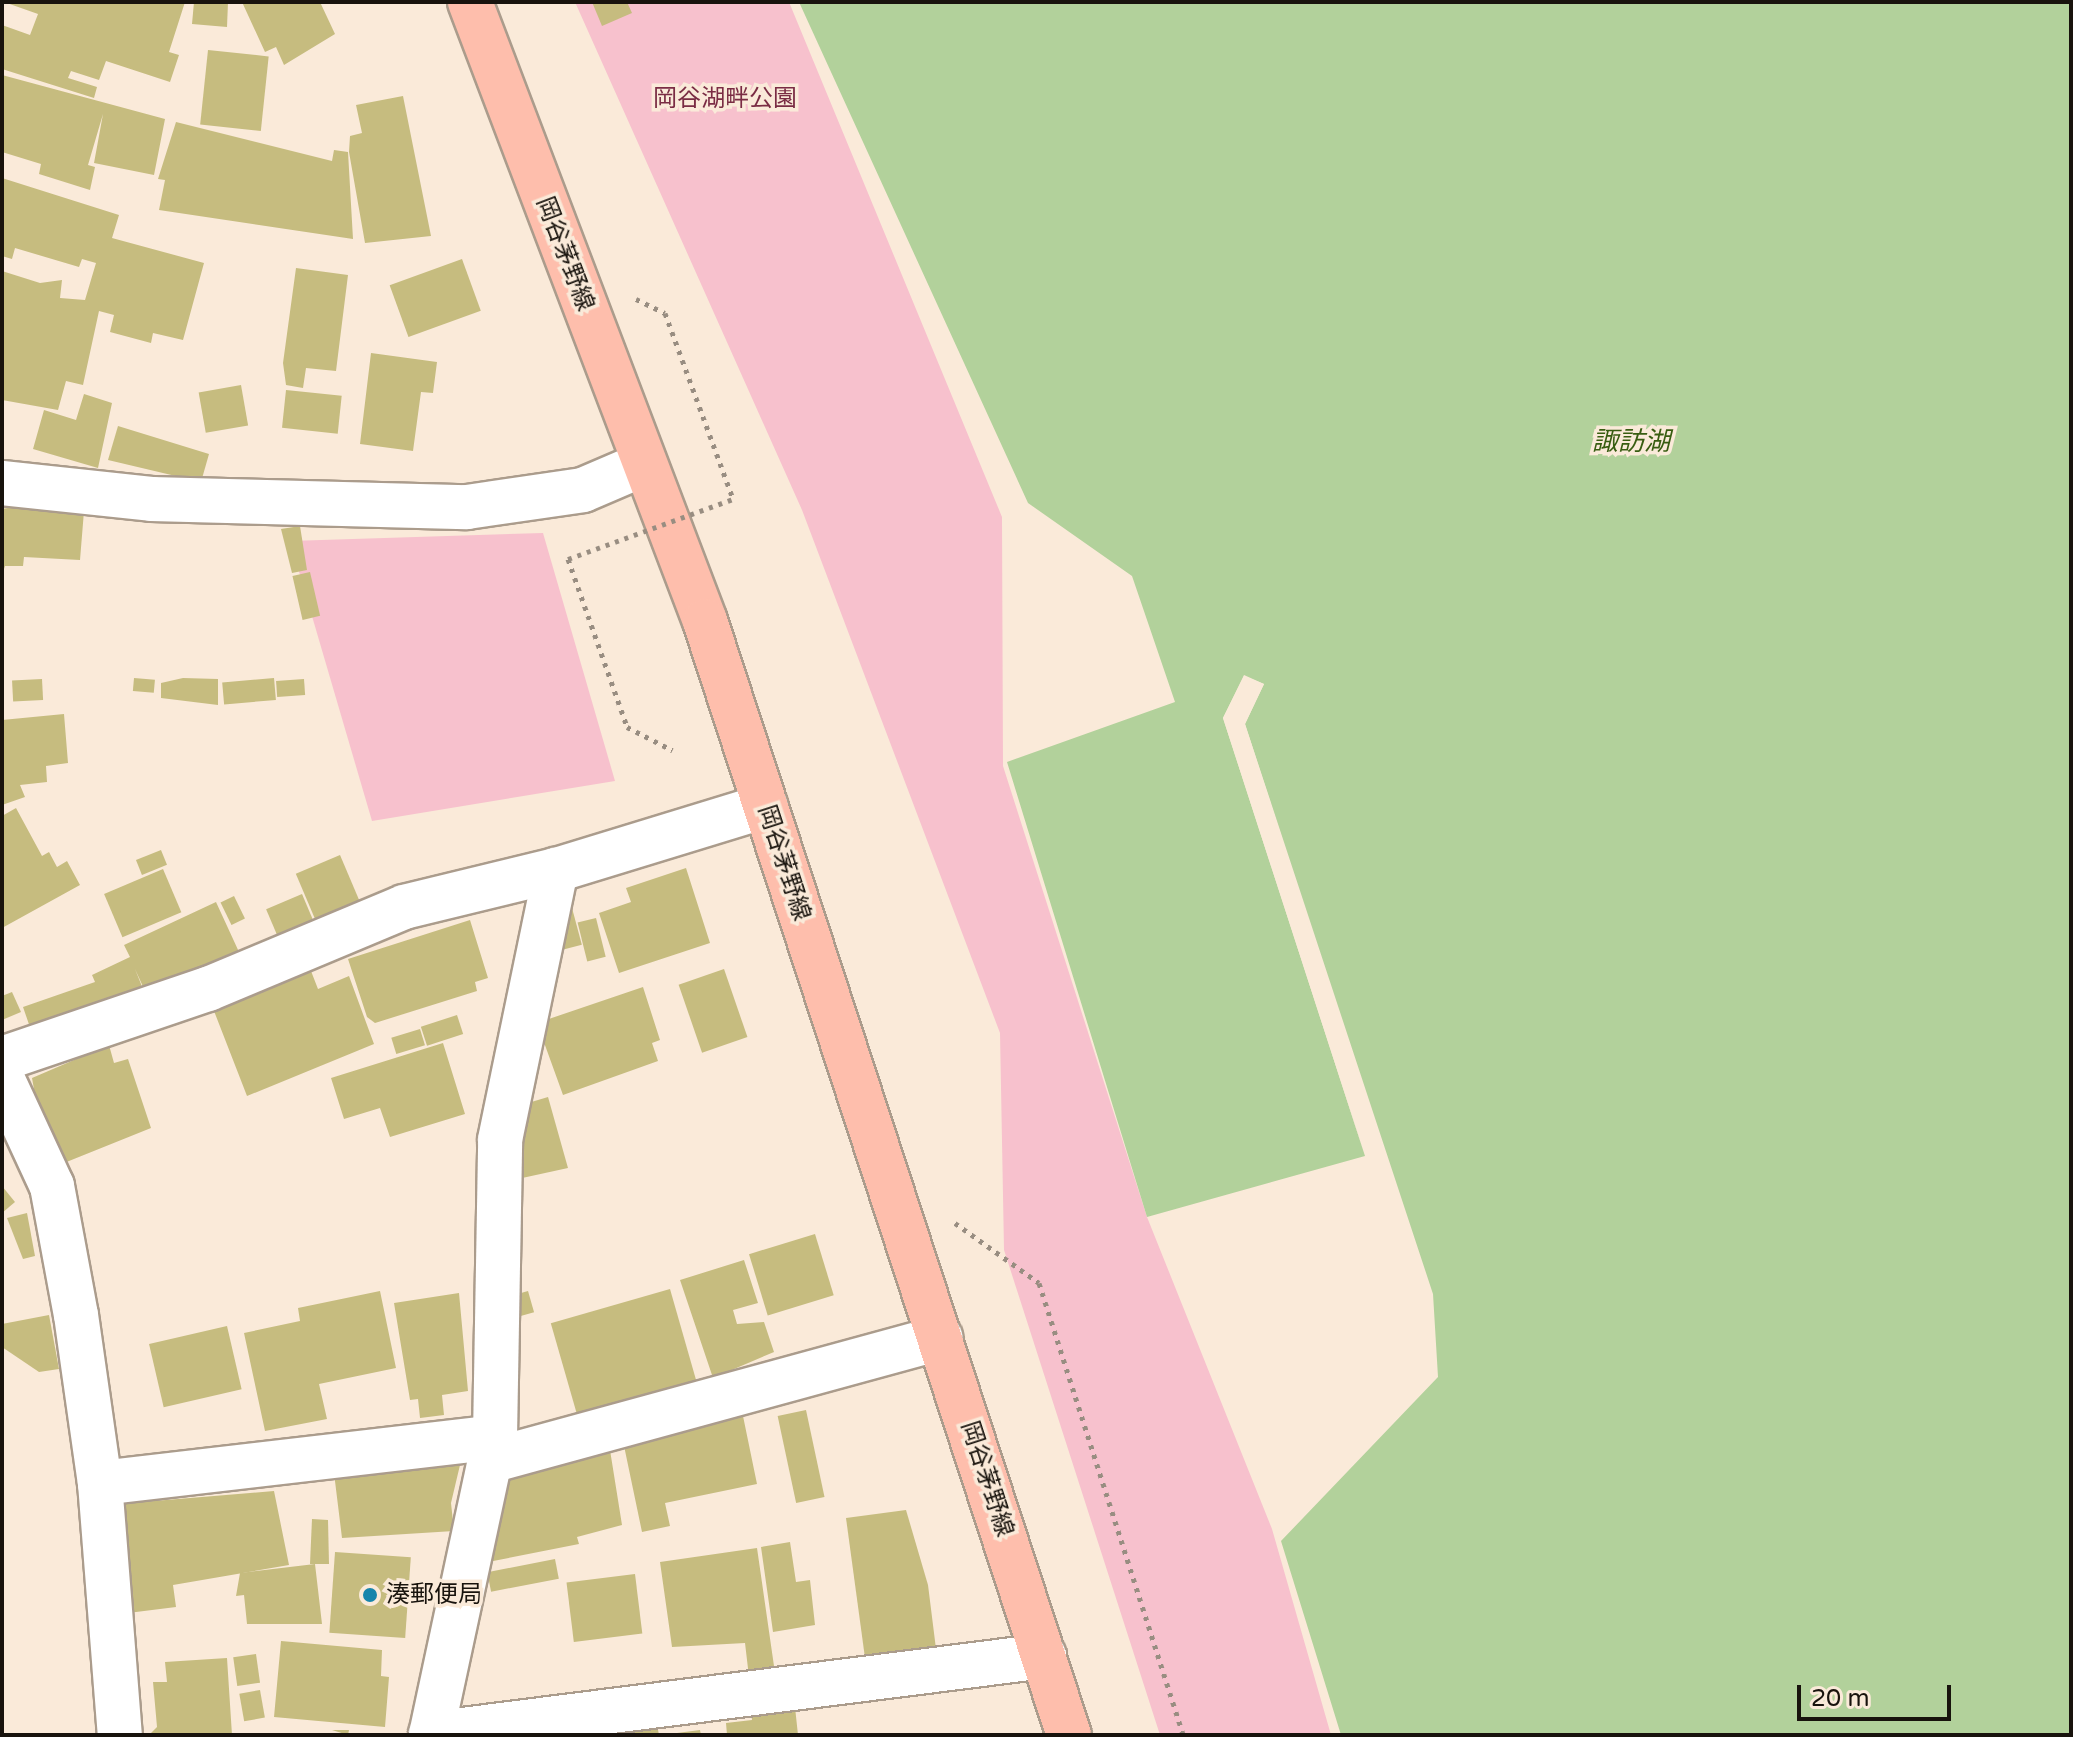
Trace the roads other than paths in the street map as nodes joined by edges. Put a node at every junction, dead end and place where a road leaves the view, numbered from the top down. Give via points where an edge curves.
1 (470, 2) edge
2 (644, 464) junction
3 (2, 483) edge
4 (765, 806) junction
5 (556, 870) junction
6 (2, 1059) edge
7 (2, 1078) edge
8 (941, 1338) junction
9 (493, 1449) junction
10 (100, 1483) junction
11 (1044, 1656) junction
12 (431, 1734) edge
13 (120, 1735) edge
14 (1069, 1735) edge

1 - 2 main road, 岡谷茅野線
2 - 3 street via 583,490 467,507 151,499
2 - 4 main road, 岡谷茅野線
4 - 5 street
4 - 8 main road, 岡谷茅野線
5 - 6 street via 404,907 208,989
5 - 9 street via 500,1140
7 - 10 street via 52,1186
8 - 9 street
8 - 11 main road, 岡谷茅野線
9 - 10 street
9 - 12 street
10 - 13 street
11 - 12 street
11 - 14 main road, 岡谷茅野線

